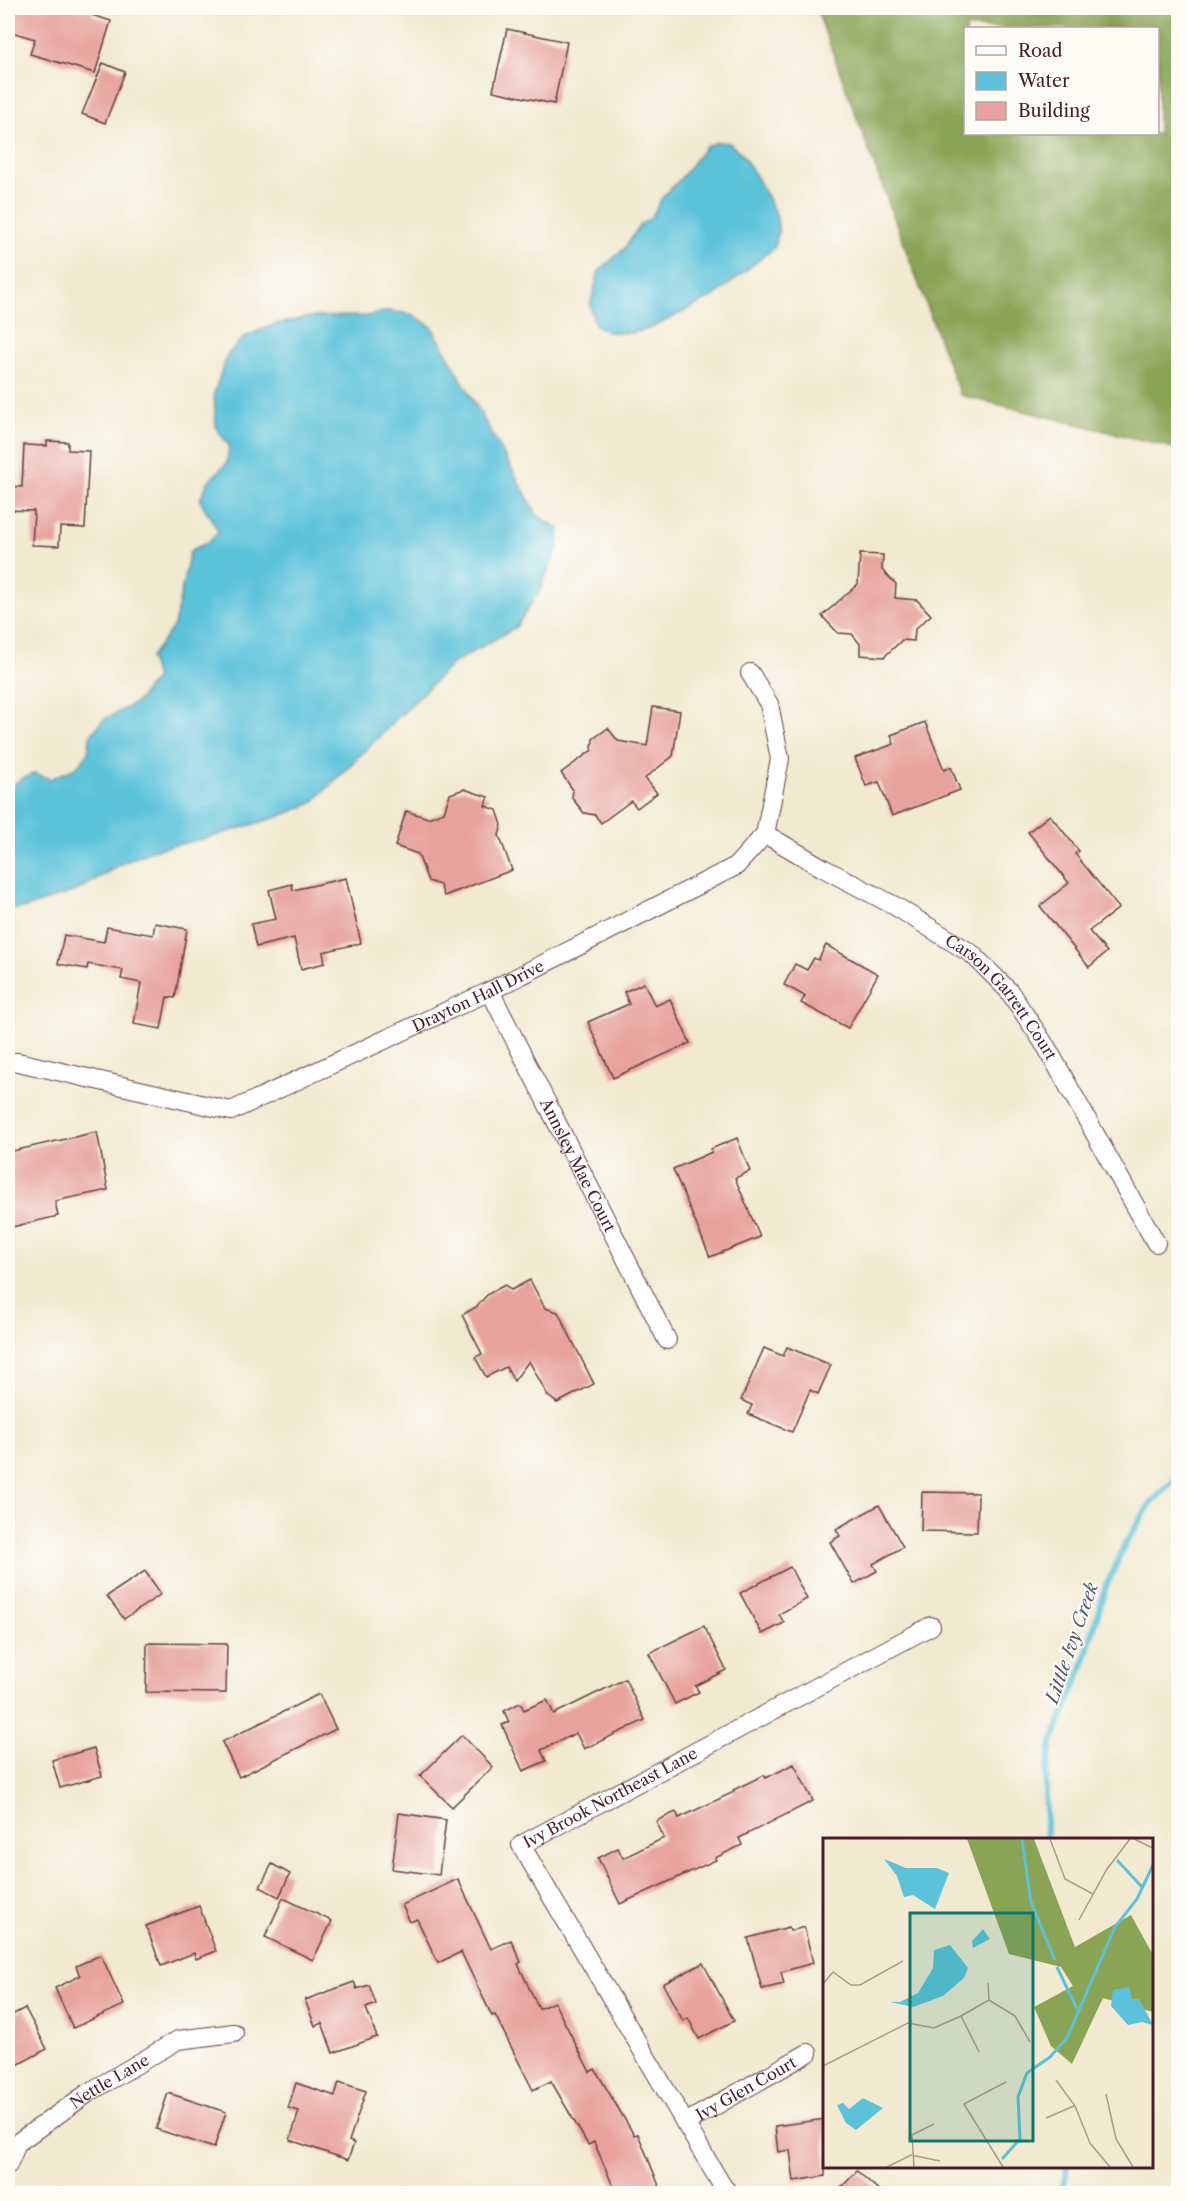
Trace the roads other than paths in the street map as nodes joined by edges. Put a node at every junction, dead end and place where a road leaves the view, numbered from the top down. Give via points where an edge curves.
1 (750, 673) dead end
2 (765, 834) junction
3 (490, 991) junction
4 (8, 1062) edge
5 (1156, 1243) dead end
6 (667, 1340) dead end
7 (931, 1626) dead end
8 (234, 2033) dead end
9 (808, 2053) dead end
10 (685, 2123) junction
11 (8, 2165) edge
12 (730, 2193) edge

1 - 2 street via 769,704 780,759
2 - 3 street, Drayton Hall Drive via 736,866
2 - 5 street, Carson Garrett Court via 972,954 1009,991 1047,1048
3 - 4 street, Drayton Hall Drive via 231,1111
3 - 6 street, Annsley Mae Court
7 - 10 street, Ivy Brook Northeast Lane via 521,1845
8 - 11 street, Nettle Lane via 178,2040 88,2093 17,2143
9 - 10 street, Ivy Glen Court
10 - 12 street, Ivy Brook Northeast Lane

